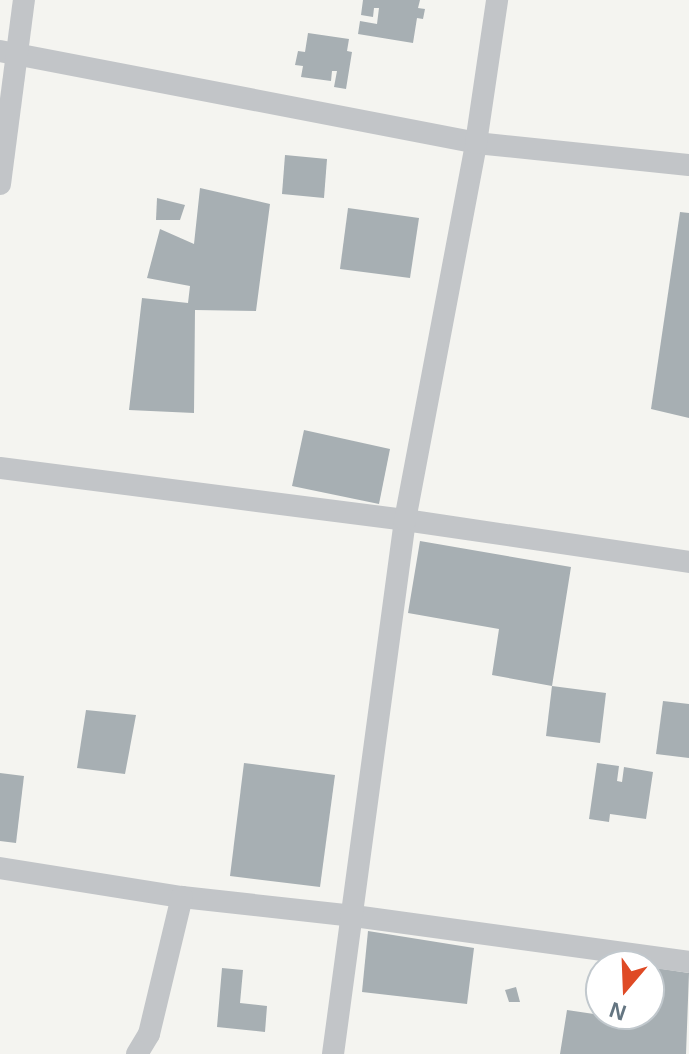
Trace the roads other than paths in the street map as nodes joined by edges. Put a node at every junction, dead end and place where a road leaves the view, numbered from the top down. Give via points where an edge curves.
1 (24, 0) edge
2 (497, 0) edge
3 (8, 52) edge
4 (476, 143) junction
5 (689, 165) edge
6 (0, 184) edge
7 (0, 468) edge
8 (405, 520) junction
9 (689, 562) edge
10 (0, 868) edge
11 (182, 897) junction
12 (354, 916) junction
13 (689, 962) edge
14 (137, 1054) edge
15 (333, 1054) edge

1 - 3 street
2 - 4 street
3 - 4 street
3 - 6 street
4 - 5 street
4 - 8 street
7 - 8 street
8 - 9 street
8 - 12 street
10 - 11 street
11 - 12 street
11 - 14 street via 149,1034
12 - 13 street
12 - 15 street

